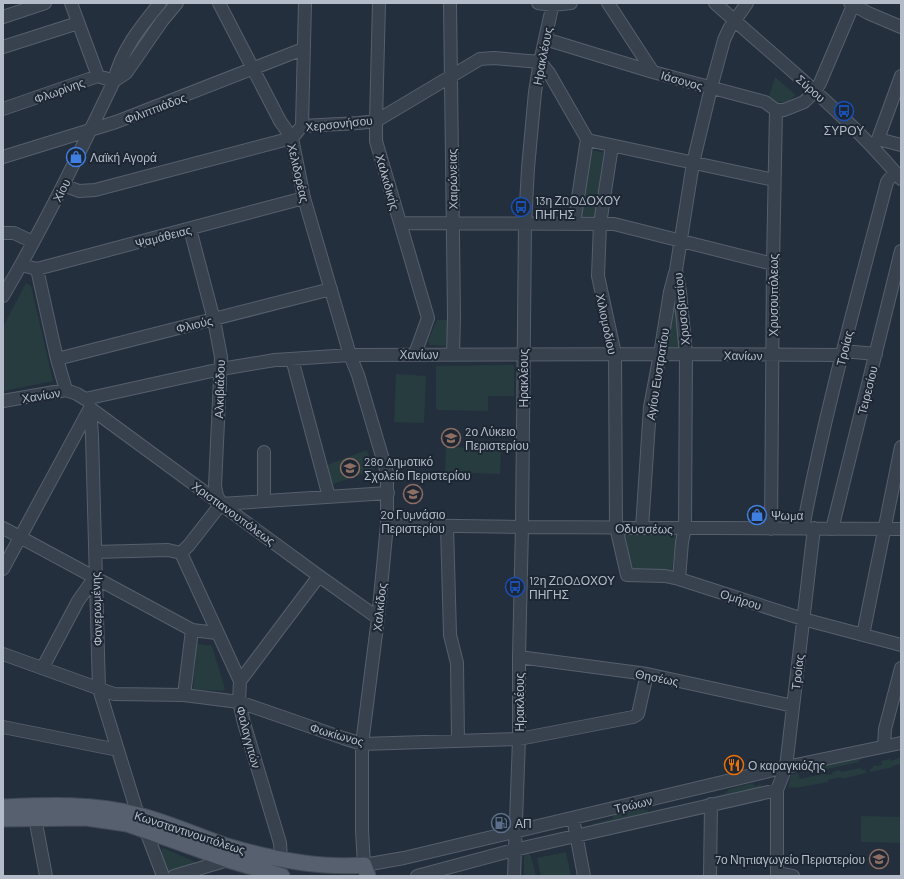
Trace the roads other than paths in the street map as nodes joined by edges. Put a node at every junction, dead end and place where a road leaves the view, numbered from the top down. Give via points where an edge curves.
1 (45, 3) edge
2 (71, 3) edge
3 (177, 3) edge
4 (219, 3) edge
5 (305, 3) edge
6 (379, 3) edge
7 (450, 3) edge
8 (538, 3) edge
9 (571, 3) edge
10 (608, 3) edge
11 (715, 3) edge
12 (747, 3) edge
13 (553, 4) edge
14 (852, 4) edge
15 (152, 6) edge
16 (3, 17) edge
17 (734, 20) junction
18 (162, 21) junction
19 (78, 23) junction
20 (901, 27) edge
21 (545, 39) junction
22 (3, 47) edge
23 (303, 49) junction
24 (540, 62) junction
25 (253, 70) junction
26 (653, 72) junction
27 (98, 76) junction
28 (901, 76) edge
29 (451, 77) junction
30 (114, 81) junction
31 (711, 88) junction
32 (899, 90) edge
33 (815, 91) junction
34 (3, 109) edge
35 (776, 110) junction
36 (376, 121) junction
37 (302, 126) junction
38 (91, 129) junction
39 (292, 138) junction
40 (587, 139) junction
41 (876, 143) junction
42 (901, 145) edge
43 (612, 146) junction
44 (3, 157) edge
45 (693, 164) junction
46 (898, 175) edge
47 (774, 180) junction
48 (63, 185) junction
49 (304, 198) junction
50 (400, 223) junction
51 (453, 224) junction
52 (525, 224) junction
53 (574, 224) junction
54 (600, 224) junction
55 (190, 229) junction
56 (3, 233) edge
57 (680, 241) junction
58 (33, 242) junction
59 (901, 251) edge
60 (773, 264) junction
61 (21, 265) junction
62 (37, 269) junction
63 (676, 270) junction
64 (331, 289) junction
65 (3, 296) edge
66 (214, 320) junction
67 (842, 353) junction
68 (415, 354) junction
69 (453, 354) junction
70 (523, 354) junction
71 (615, 354) junction
72 (660, 354) junction
73 (686, 354) junction
74 (876, 354) junction
75 (350, 355) junction
76 (773, 355) junction
77 (57, 359) junction
78 (292, 359) junction
79 (221, 369) junction
80 (66, 390) junction
81 (3, 401) edge
82 (88, 403) junction
83 (901, 447) edge
84 (264, 452) dead end
85 (388, 493) junction
86 (329, 497) junction
87 (264, 501) junction
88 (221, 504) junction
89 (387, 525) junction
90 (447, 526) junction
91 (522, 527) junction
92 (3, 528) edge
93 (616, 528) junction
94 (642, 528) junction
95 (685, 528) junction
96 (808, 528) junction
97 (884, 528) junction
98 (771, 529) junction
99 (832, 529) junction
100 (901, 529) edge
101 (19, 537) junction
102 (95, 552) junction
103 (181, 553) junction
104 (3, 569) edge
105 (319, 576) junction
106 (95, 577) junction
107 (679, 579) junction
108 (378, 618) junction
109 (804, 619) junction
110 (192, 630) junction
111 (217, 633) junction
112 (863, 635) junction
113 (901, 645) edge
114 (3, 654) edge
115 (519, 657) junction
116 (43, 667) junction
117 (901, 668) edge
118 (647, 674) junction
119 (240, 681) junction
120 (99, 689) junction
121 (184, 695) junction
122 (239, 702) junction
123 (793, 706) junction
124 (3, 727) edge
125 (519, 739) junction
126 (458, 741) junction
127 (901, 743) edge
128 (362, 744) junction
129 (884, 746) junction
130 (118, 750) junction
131 (786, 767) junction
132 (777, 790) junction
133 (711, 804) junction
134 (3, 807) edge
135 (138, 815) junction
136 (35, 818) junction
137 (573, 818) junction
138 (3, 819) edge
139 (146, 831) junction
140 (515, 832) junction
141 (576, 837) junction
142 (514, 850) junction
143 (228, 860) junction
144 (282, 860) junction
145 (359, 871) edge
146 (251, 872) edge
147 (778, 874) edge
148 (283, 875) edge
149 (46, 876) edge
150 (163, 876) edge
151 (174, 876) edge
152 (417, 876) edge
153 (514, 876) edge
154 (584, 876) edge
155 (710, 876) edge
156 (793, 876) edge

1 - 16 street
2 - 19 street
3 - 18 street, Χίου
4 - 25 street, Χελιδορέας
5 - 23 street
6 - 36 street, Χαλκιδικής
7 - 29 street, Χαιρώνειας
8 - 13 street
9 - 13 street
10 - 26 street
11 - 17 street, Σύρου
12 - 17 street, Χρυσοβιτσίου
13 - 21 street, Ηρακλέους
14 - 20 street
14 - 33 street
15 - 18 street
15 - 30 street, Χίου via 117,68
17 - 31 street, Χρυσοβιτσίου via 724,40
17 - 33 street, Σύρου
18 - 30 street, Χίου via 126,73
19 - 22 street
19 - 27 street
21 - 24 street, Ηρακλέους
21 - 26 street, Ιάσονος
23 - 25 street, Φιλιππιάδος
23 - 37 street
24 - 29 street, Χερσονήσου via 480,59
24 - 40 street via 549,72
24 - 52 street, Ηρακλέους via 528,161
25 - 38 street, Φιλιππιάδος
25 - 39 street, Χελιδορέας
26 - 31 street, Ιάσονος
27 - 30 street, Φλωρίνης
27 - 34 street, Φλωρίνης
28 - 32 street
29 - 36 street, Χερσονήσου
29 - 51 street, Χαιρώνειας
30 - 38 street, Χίου
31 - 35 street, Ιάσονος via 765,102
31 - 45 street, Χρυσοβιτσίου
32 - 41 street
33 - 35 street via 804,102 784,110
33 - 41 street, Σύρου
35 - 47 street, Χρυσουπόλεως
36 - 37 street, Χερσονήσου
36 - 50 street, Χαλκιδικής via 376,141
37 - 39 street, Χερσονήσου
38 - 44 street, Φιλιππιάδος
38 - 48 street, Χίου
39 - 48 street, Χερσονήσου via 94,190 79,191
39 - 49 street, Χελιδορέας
40 - 43 street
40 - 53 street
41 - 42 street
41 - 46 street, Σύρου
43 - 45 street
43 - 54 street, Χιλιομοδίου
45 - 47 street
45 - 57 street, Χρυσοβιτσίου
46 - 67 street, Τροίας via 887,182
47 - 60 street, Χρυσουπόλεως
48 - 58 street, Χίου
49 - 55 street, Ψαμάθειας
49 - 64 street, Χελιδορέας
50 - 51 street
50 - 68 street, Χαλκιδικής via 428,318
51 - 52 street
51 - 69 street, Χαιρώνειας
52 - 53 street
52 - 70 street, Ηρακλέους
53 - 54 street
54 - 57 street via 614,224
54 - 71 street, Χιλιομοδίου via 598,276
55 - 62 street, Ψαμάθειας
55 - 66 street, Αλκιβιάδου
56 - 58 street via 14,233
57 - 60 street
57 - 63 street, Χρυσοβιτσίου
58 - 61 street, Χίου
59 - 74 street, Τειρεσίου
60 - 76 street, Χρυσουπόλεως
61 - 62 street, Ψαμάθειας
61 - 65 street, Χίου
62 - 77 street
63 - 72 street, Αγίου Ευστρατίου
63 - 73 street, Χρυσοβιτσίου
64 - 66 street, Φλιούς
64 - 75 street, Χελιδορέας
66 - 77 street, Φλιούς
66 - 79 street, Αλκιβιάδου
67 - 74 street, Χανίων
67 - 76 street, Χανίων
67 - 96 street, Τροίας via 813,472
68 - 69 street, Χανίων
68 - 75 street, Χανίων
69 - 70 street, Χανίων
70 - 71 street, Χανίων
70 - 91 street, Ηρακλέους
71 - 72 street, Χανίων
71 - 93 street, Χιλιομοδίου
72 - 73 street, Χανίων
72 - 94 street, Αγίου Ευστρατίου via 650,407
73 - 76 street, Χανίων
73 - 95 street, Χρυσοβιτσίου
74 - 99 street, Τειρεσίου
75 - 78 street, Χανίων
75 - 85 street, Χαλκίδος via 387,473
76 - 98 street, Χρυσουπόλεως
77 - 80 street
78 - 79 street, Χανίων
78 - 86 street
79 - 82 street, Χανίων
79 - 88 street, Αλκιβιάδου via 215,486
80 - 81 street, Χανίων
80 - 82 street, Χανίων via 77,394
82 - 88 street, Χριστιανουπόλεως
82 - 101 street
82 - 102 street, Φανερωμένης
83 - 97 street
84 - 87 street
85 - 86 street
85 - 89 street, Χαλκίδος
86 - 87 street
87 - 88 street
88 - 103 street
88 - 105 street, Χριστιανουπόλεως
89 - 90 street, Οδυσσέως
89 - 108 street, Χαλκίδος
90 - 91 street, Οδυσσέως
90 - 126 street via 450,635 457,662
91 - 93 street, Οδυσσέως
91 - 115 street, Ηρακλέους
92 - 101 street
93 - 94 street, Οδυσσέως
93 - 107 street, Ομήρου via 627,575
94 - 95 street, Οδυσσέως
95 - 98 street, Οδυσσέως
95 - 107 street, Χρυσοβιτσίου
96 - 98 street, Οδυσσέως
96 - 99 street, Οδυσσέως
96 - 109 street, Τροίας
97 - 99 street, Οδυσσέως
97 - 100 street, Οδυσσέως
97 - 112 street
101 - 104 street
101 - 106 street
102 - 103 street via 168,550
102 - 106 street, Φανερωμένης
103 - 111 street, Φαλαγγιτών
105 - 108 street, Χριστιανουπόλεως
105 - 119 street
106 - 110 street
106 - 116 street via 78,601
106 - 120 street, Φανερωμένης
107 - 109 street, Ομήρου
108 - 128 street, Χαλκίδος
109 - 112 street, Ομήρου
109 - 123 street, Τροίας
110 - 111 street
110 - 121 street
111 - 119 street, Φαλαγγιτών
112 - 113 street, Ομήρου
114 - 116 street, Φωκίωνος
115 - 118 street, Θησέως
115 - 125 street, Ηρακλέους
116 - 120 street, Φωκίωνος
117 - 129 street via 885,729
118 - 123 street, Θησέως
118 - 125 street, Φωκίωνος via 638,714 633,717
119 - 122 street, Φαλαγγιτών
120 - 121 street, Φωκίωνος via 114,694
120 - 130 street, Φανερωμένης
121 - 122 street, Φωκίωνος
122 - 128 street, Φωκίωνος
122 - 144 street, Φαλαγγιτών via 280,842
123 - 131 street, Τροίας
124 - 130 street
125 - 126 street, Φωκίωνος
125 - 140 street, Ηρακλέους
126 - 128 street, Φωκίωνος
127 - 129 street, Τρώων
128 - 145 street, Χαλκίδος via 362,830
129 - 131 street, Τρώων
130 - 135 street, Φανερωμένης
131 - 132 street, Τροίας
131 - 137 street, Τρώων
132 - 133 street, Τρώων
132 - 147 street
133 - 141 street, Τρώων
133 - 155 street
134 - 135 main road, Κωνσταντινουπόλεως via 88,806
135 - 144 main road, Κωνσταντινουπόλεως via 228,846
136 - 138 main road, Κωνσταντινουπόλεως
136 - 139 main road, Κωνσταντινουπόλεως via 107,820
136 - 149 street
137 - 140 street, Τρώων
137 - 141 street
139 - 143 main road, Κωνσταντινουπόλεως
139 - 150 street
140 - 142 street, Ηρακλέους
140 - 145 street, Τρώων
141 - 142 street, Τρώων
141 - 154 street
142 - 152 street, Τρώων
142 - 153 street, Ηρακλέους
143 - 146 main road, Κωνσταντινουπόλεως
143 - 151 street
144 - 145 main road, Κωνσταντινουπόλεως
146 - 148 main road, Κωνσταντινουπόλεως
147 - 156 street

